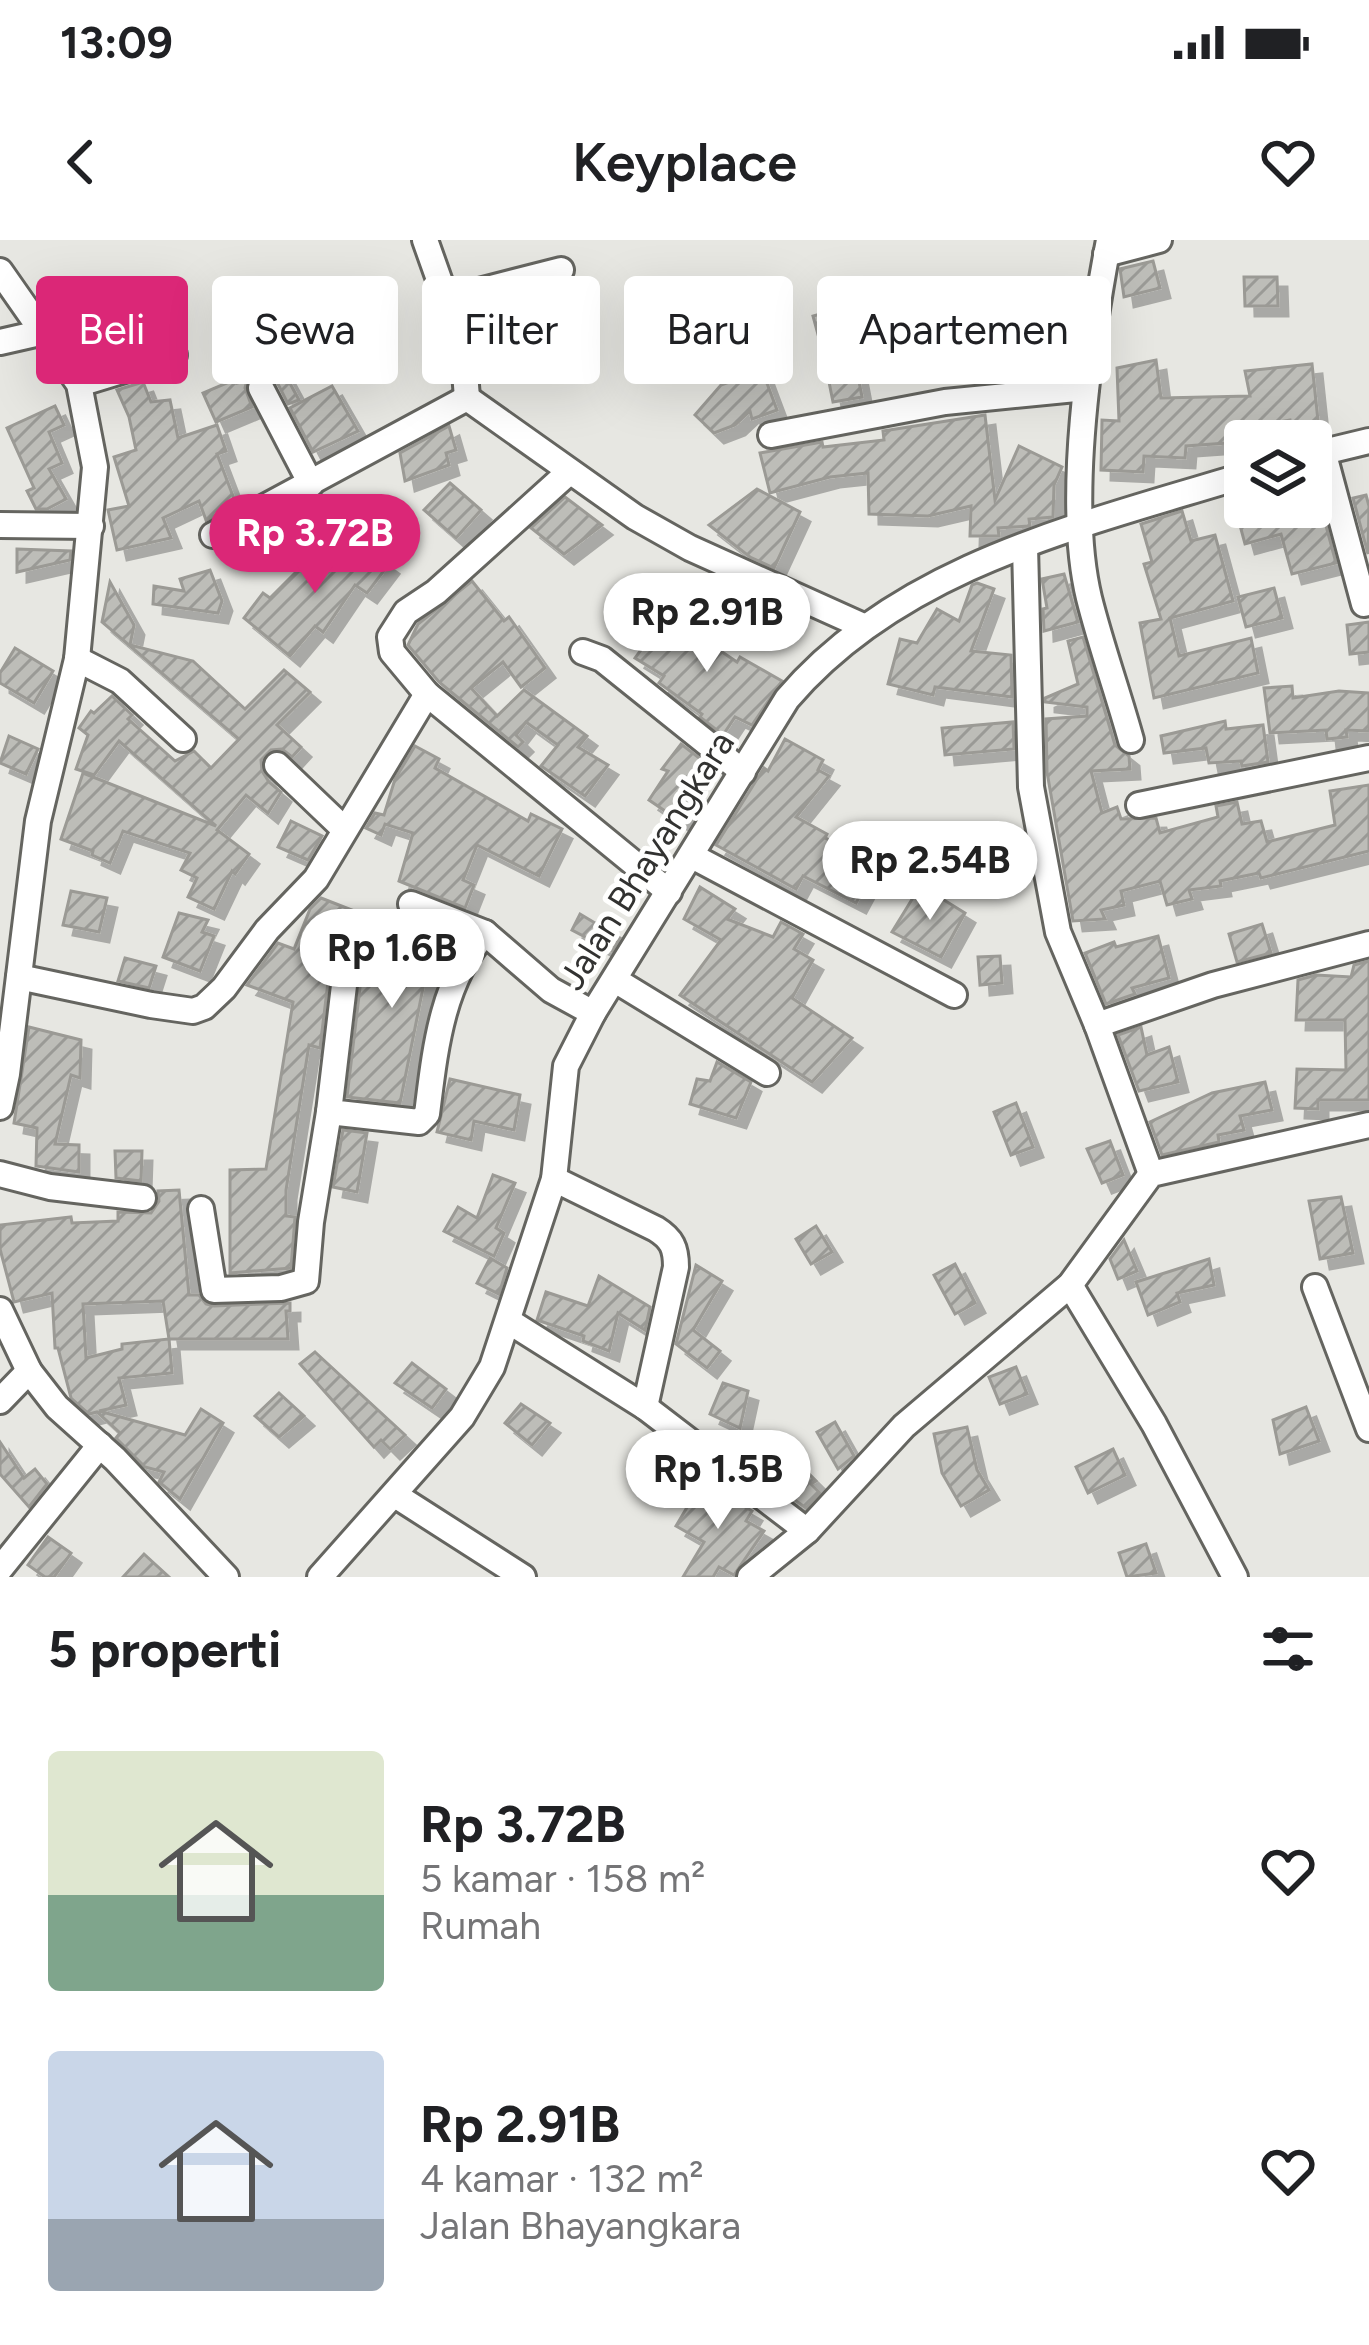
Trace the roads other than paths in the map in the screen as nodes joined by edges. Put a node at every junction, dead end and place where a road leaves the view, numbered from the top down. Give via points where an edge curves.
1 (425, 240) edge
2 (1160, 240) edge
3 (1107, 247) edge
4 (561, 270) dead end
5 (0, 271) edge
6 (436, 276) edge
7 (538, 276) edge
8 (36, 321) edge
9 (36, 334) edge
10 (0, 342) edge
11 (79, 384) edge
12 (466, 384) edge
13 (261, 388) dead end
14 (1086, 388) junction
15 (467, 398) junction
16 (771, 435) dead end
17 (1369, 441) edge
18 (1332, 450) edge
19 (568, 473) junction
20 (1224, 481) edge
21 (311, 484) junction
22 (1332, 501) edge
23 (0, 524) edge
24 (91, 526) junction
25 (1080, 526) junction
26 (213, 535) dead end
27 (1025, 546) junction
28 (1364, 604) dead end
29 (863, 626) junction
30 (583, 652) dead end
31 (77, 659) junction
32 (427, 694) junction
33 (183, 739) dead end
34 (1131, 740) dead end
35 (1369, 758) edge
36 (277, 765) dead end
37 (743, 772) junction
38 (1139, 805) dead end
39 (344, 829) junction
40 (692, 856) junction
41 (669, 892) junction
42 (411, 904) dead end
43 (484, 933) junction
44 (1369, 944) edge
45 (19, 977) junction
46 (345, 977) dead end
47 (615, 980) junction
48 (954, 995) dead end
49 (593, 1013) junction
50 (1097, 1025) junction
51 (766, 1073) dead end
52 (0, 1107) edge
53 (329, 1112) junction
54 (1369, 1125) edge
55 (0, 1174) edge
56 (1151, 1174) junction
57 (554, 1179) junction
58 (143, 1198) dead end
59 (201, 1210) dead end
60 (1070, 1286) junction
61 (1315, 1288) dead end
62 (0, 1310) edge
63 (510, 1322) junction
64 (29, 1371) junction
65 (0, 1401) edge
66 (645, 1407) junction
67 (1369, 1429) edge
68 (100, 1445) junction
69 (394, 1496) junction
70 (807, 1531) junction
71 (0, 1569) edge
72 (226, 1577) edge
73 (320, 1577) edge
74 (523, 1577) edge
75 (750, 1577) edge
76 (1235, 1577) edge

1 - 6 street
2 - 3 street
3 - 14 street
4 - 7 street
5 - 8 street
9 - 10 street
11 - 24 street via 95,466
12 - 15 street
13 - 21 street
14 - 16 street via 945,402
14 - 25 street
15 - 19 street
15 - 21 street
17 - 18 street
19 - 29 street via 690,548
19 - 32 street via 394,626 392,652
20 - 25 street, Jalan Bhayangkara
21 - 26 street
22 - 28 street
23 - 24 street
24 - 31 street
25 - 27 street, Jalan Bhayangkara
25 - 34 street via 1089,596
27 - 29 street, Jalan Bhayangkara via 915,593
27 - 50 street via 1031,788 1058,932
29 - 37 street, Jalan Bhayangkara via 788,699
30 - 37 street via 602,658
31 - 33 street via 120,681
31 - 45 street via 38,821
32 - 39 street
32 - 41 street
35 - 38 street
36 - 39 street
37 - 40 street, Jalan Bhayangkara
39 - 45 street via 316,879 224,988 193,1012
40 - 41 street, Jalan Bhayangkara
40 - 48 street
41 - 47 street, Jalan Bhayangkara
42 - 43 street
43 - 49 street via 551,990
43 - 53 street via 448,996 425,1120
44 - 50 street
45 - 52 street
46 - 53 street
47 - 49 street, Jalan Bhayangkara
47 - 51 street
49 - 57 street, Jalan Bhayangkara via 566,1066
50 - 56 street
53 - 59 street via 306,1281 214,1290
54 - 56 street
55 - 58 street
56 - 60 street
57 - 63 street, Jalan Bhayangkara
57 - 66 street via 656,1228 676,1250
60 - 70 street via 904,1426
60 - 76 street
61 - 67 street
62 - 64 street
63 - 66 street
63 - 69 street, Jalan Bhayangkara via 462,1417
64 - 65 street
64 - 68 street
66 - 70 street
68 - 71 street
68 - 72 street
69 - 73 street, Jalan Bhayangkara
69 - 74 street
70 - 75 street

